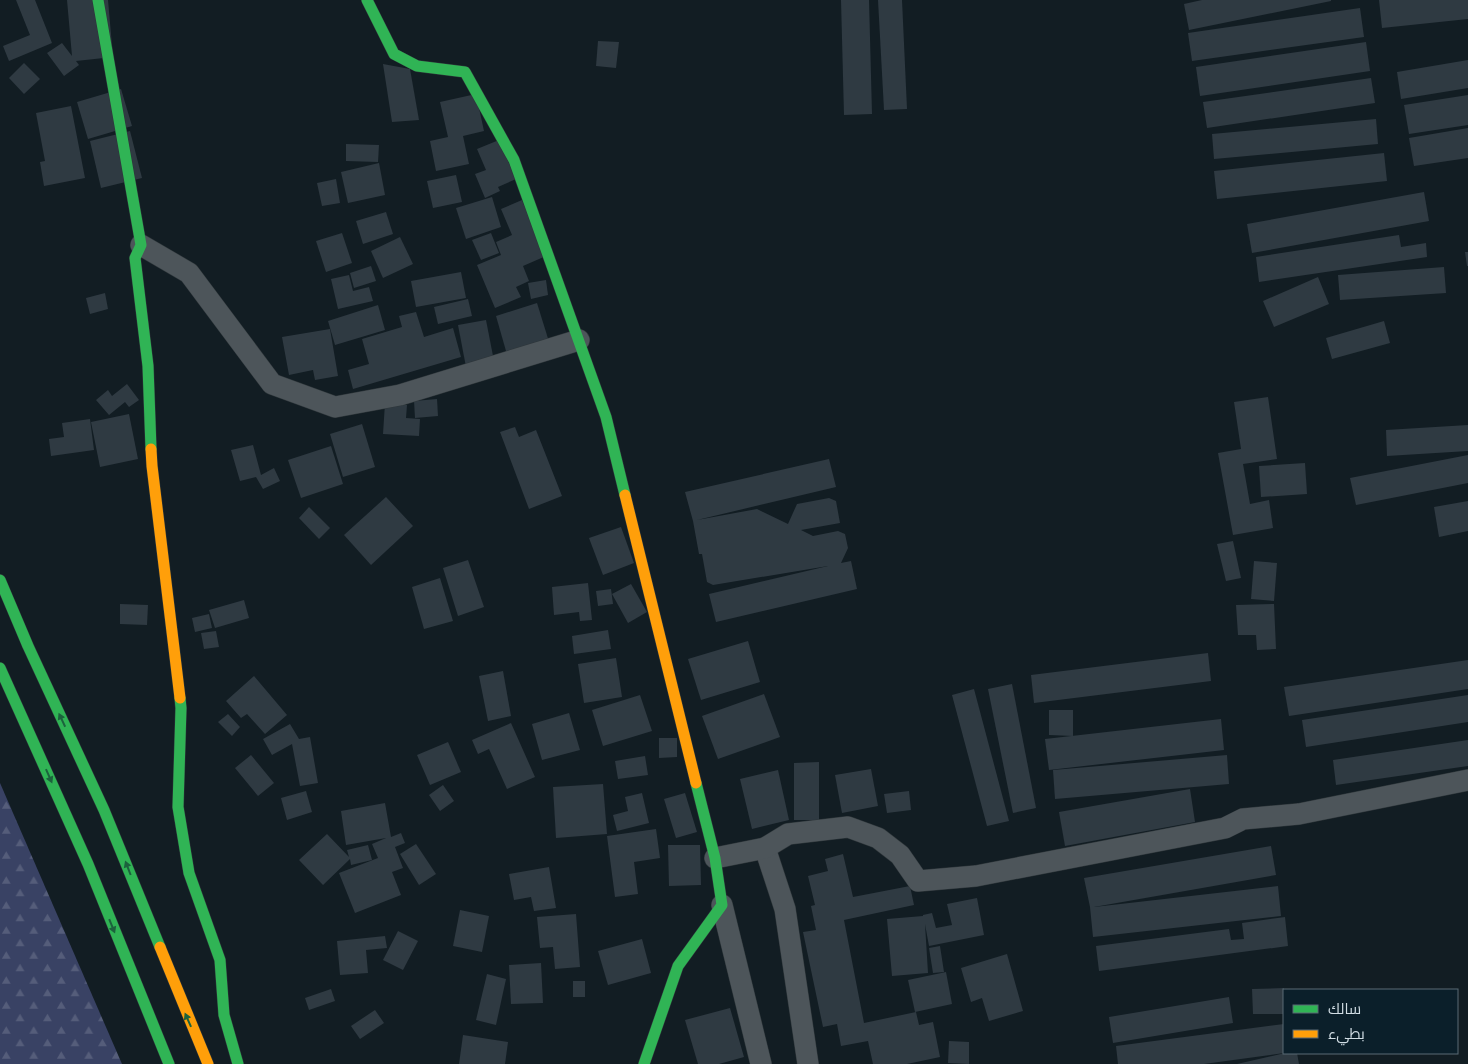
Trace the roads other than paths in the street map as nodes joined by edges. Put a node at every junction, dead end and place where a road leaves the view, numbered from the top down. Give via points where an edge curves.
1 (98, 0) edge
2 (368, 0) edge
3 (141, 245) junction
4 (579, 340) junction
5 (0, 580) edge
6 (0, 668) edge
7 (1468, 780) edge
8 (765, 848) junction
9 (715, 858) junction
10 (722, 905) junction
11 (169, 1064) edge
12 (208, 1064) edge
13 (238, 1064) edge
14 (644, 1064) edge
15 (761, 1064) edge
16 (808, 1064) edge

1 - 3 main road
2 - 4 main road via 394,54 418,66 465,72 514,160
3 - 4 street via 189,272 272,384 335,407 400,396
3 - 13 main road via 135,258 148,366 152,466 181,708 178,807 189,873 220,960 224,1015
4 - 9 main road via 606,418
12 -> 5 main road via 118,843
6 -> 11 main road via 88,864
7 - 8 street via 1299,814 1244,819 1226,828 976,876 918,881 900,854 878,838 848,827 788,834
8 - 9 street
8 - 16 street via 785,909
9 - 10 main road
10 - 14 main road via 678,966
10 - 15 street

